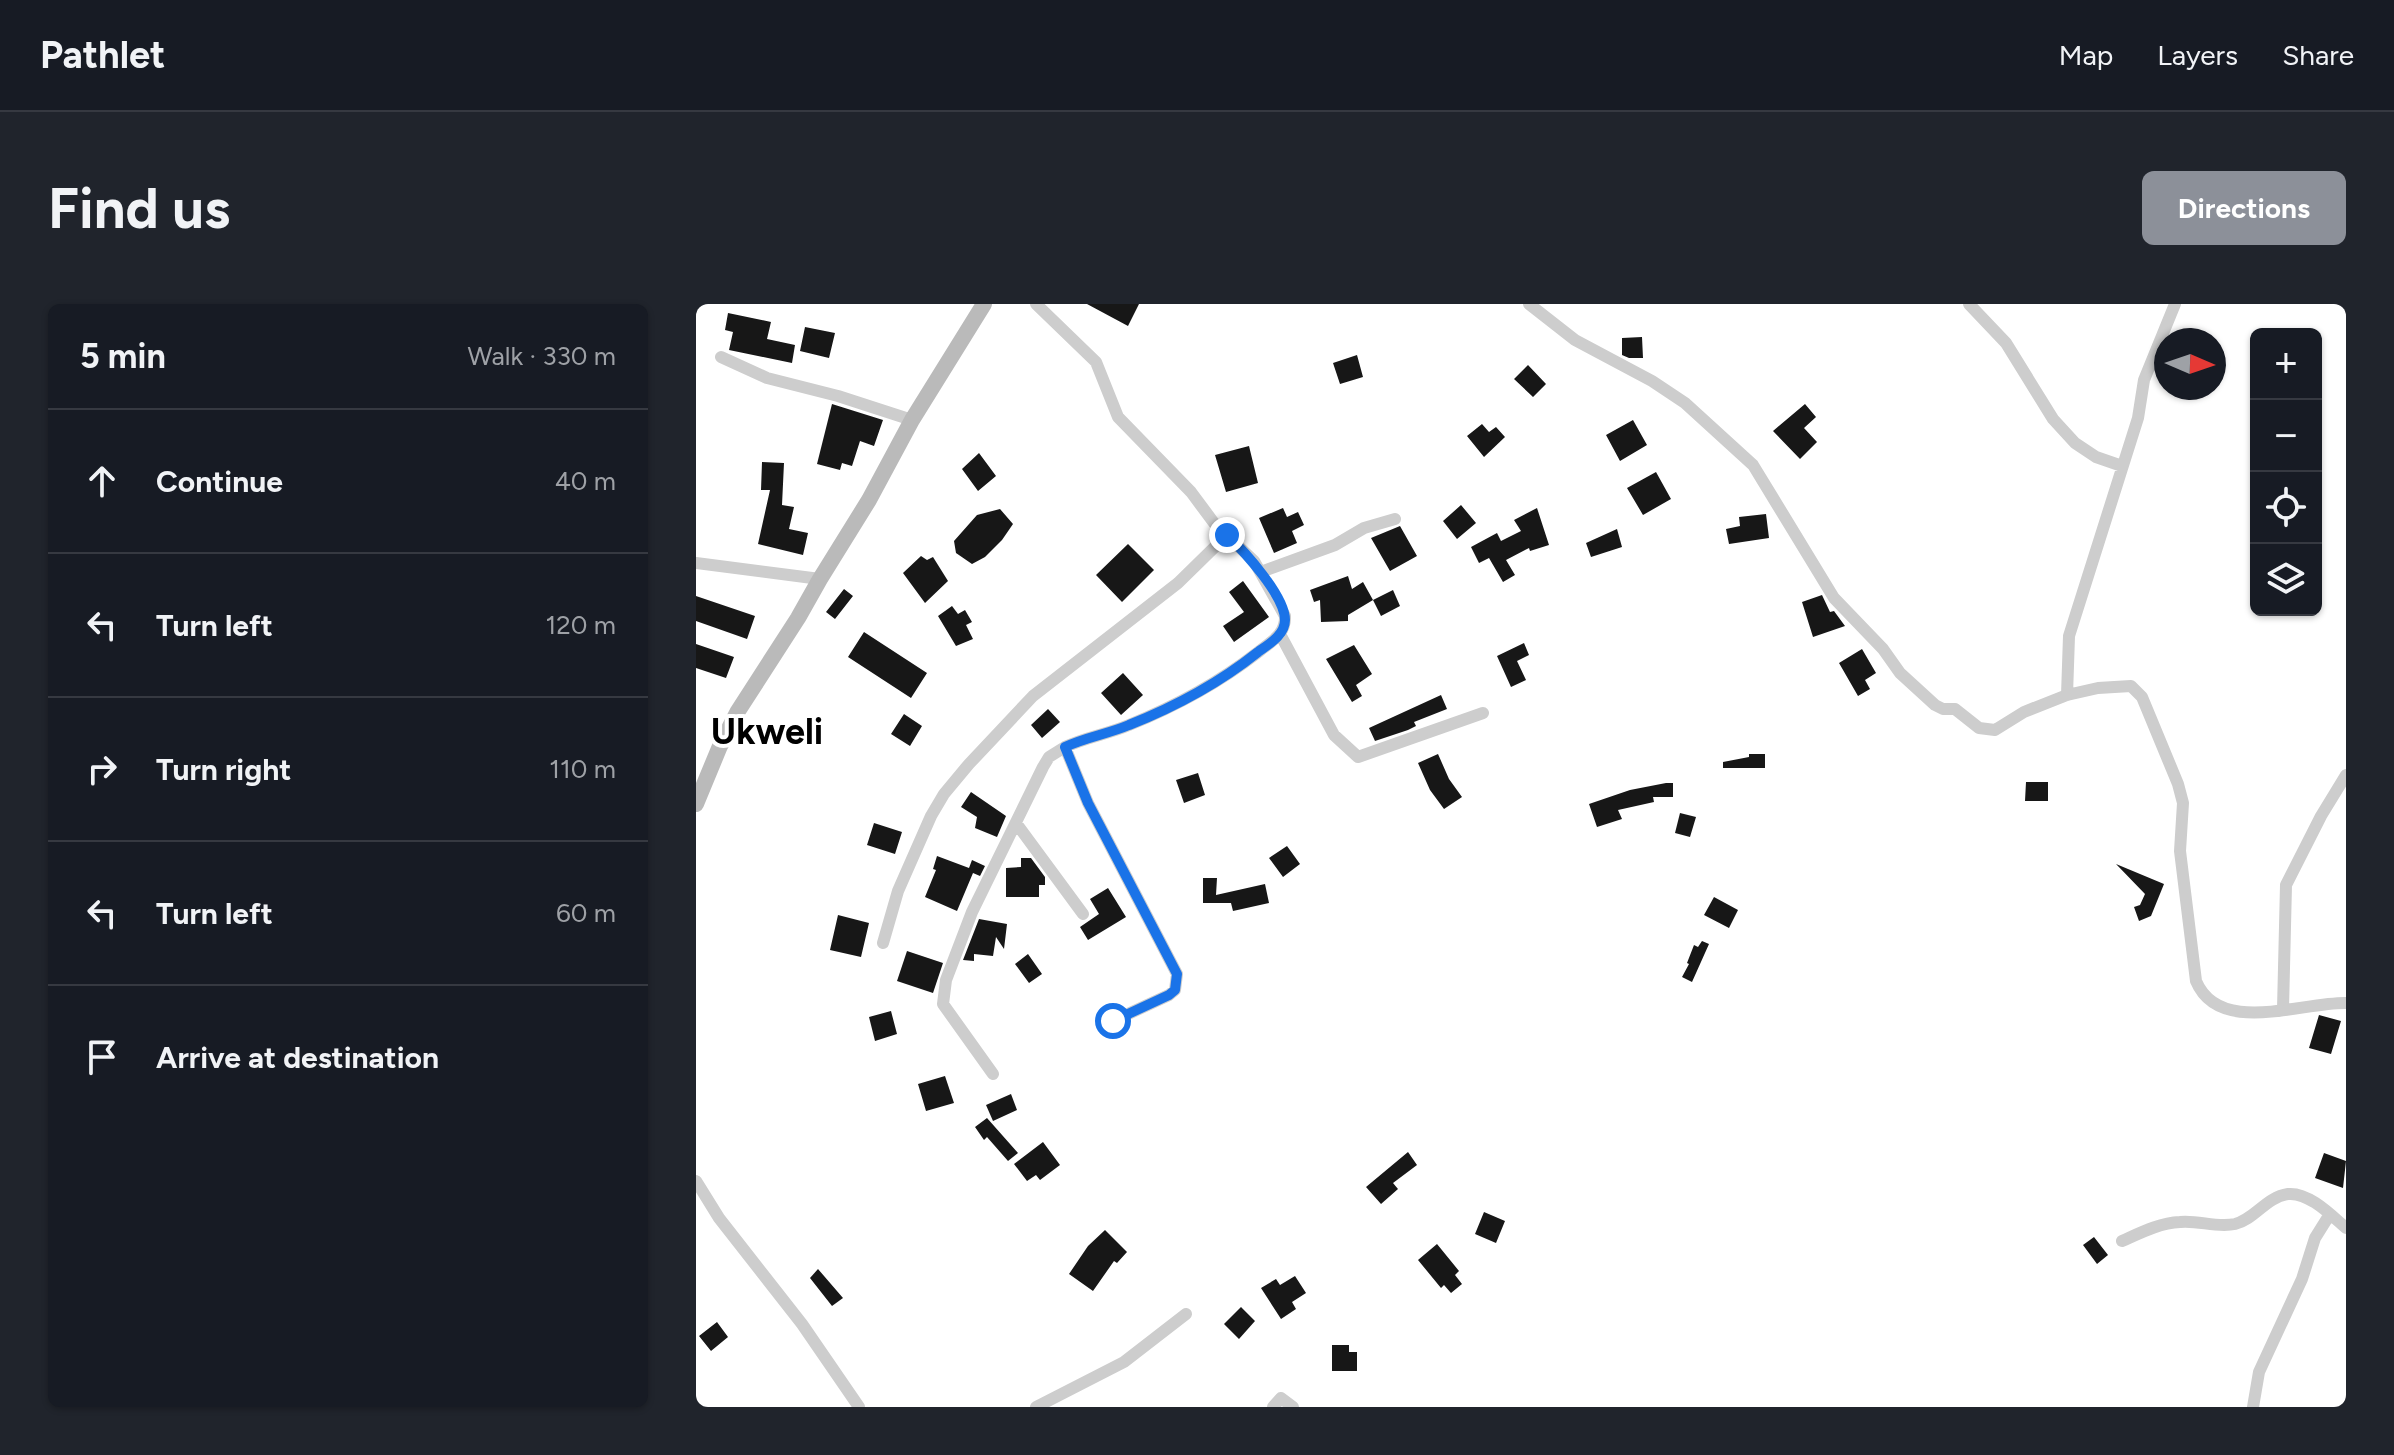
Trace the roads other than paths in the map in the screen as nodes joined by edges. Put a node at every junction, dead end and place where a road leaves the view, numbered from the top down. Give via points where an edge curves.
1 (984, 304) edge
2 (1036, 304) edge
3 (1529, 304) edge
4 (1969, 304) edge
5 (2175, 304) edge
6 (721, 357) dead end
7 (912, 420) junction
8 (2122, 466) junction
9 (1395, 519) dead end
10 (1227, 535) junction
11 (696, 563) edge
12 (1261, 572) junction
13 (820, 579) junction
14 (1280, 634) junction
15 (2067, 695) junction
16 (1483, 713) dead end
17 (1065, 747) junction
18 (2346, 775) edge
19 (696, 804) edge
20 (1016, 823) junction
21 (1083, 914) dead end
22 (883, 943) dead end
23 (2346, 1003) edge
24 (2283, 1009) junction
25 (1113, 1021) dead end
26 (993, 1074) dead end
27 (696, 1181) edge
28 (2330, 1214) junction
29 (2346, 1228) edge
30 (2122, 1241) dead end
31 (1186, 1314) dead end
32 (859, 1407) edge
33 (1036, 1407) edge
34 (1273, 1407) edge
35 (1293, 1407) edge
36 (2253, 1407) edge

1 - 7 street
2 - 10 street via 1096,362 1118,417
3 - 15 street via 1575,340 1685,403 1753,465 1834,598 1935,705 1955,709 1979,728 1995,730
4 - 8 street via 2006,343 2053,419 2075,443
5 - 8 street via 2144,380
6 - 7 street via 767,378
7 - 13 street
8 - 15 street via 2069,636
9 - 12 street
10 - 12 street
10 - 22 street via 1178,583 1033,696 969,764 931,816 898,891
11 - 13 street
12 - 14 street via 1285,616
13 - 19 street via 738,711
14 - 16 street via 1334,735 1358,757
14 - 17 street via 1188,700
15 - 24 street via 2131,686 2142,697 2183,803 2180,851 2200,990 2233,1011
17 - 20 street via 1049,757
17 - 25 street via 1088,803 1177,974 1169,995
18 - 24 street via 2286,885
20 - 21 street
20 - 26 street via 972,912 943,996 948,1014
23 - 24 street
27 - 32 street
28 - 29 street
28 - 30 street via 2290,1194 2267,1201 2240,1223 2157,1225
28 - 36 street via 2259,1372
31 - 33 street via 1124,1362
34 - 35 street via 1281,1398

